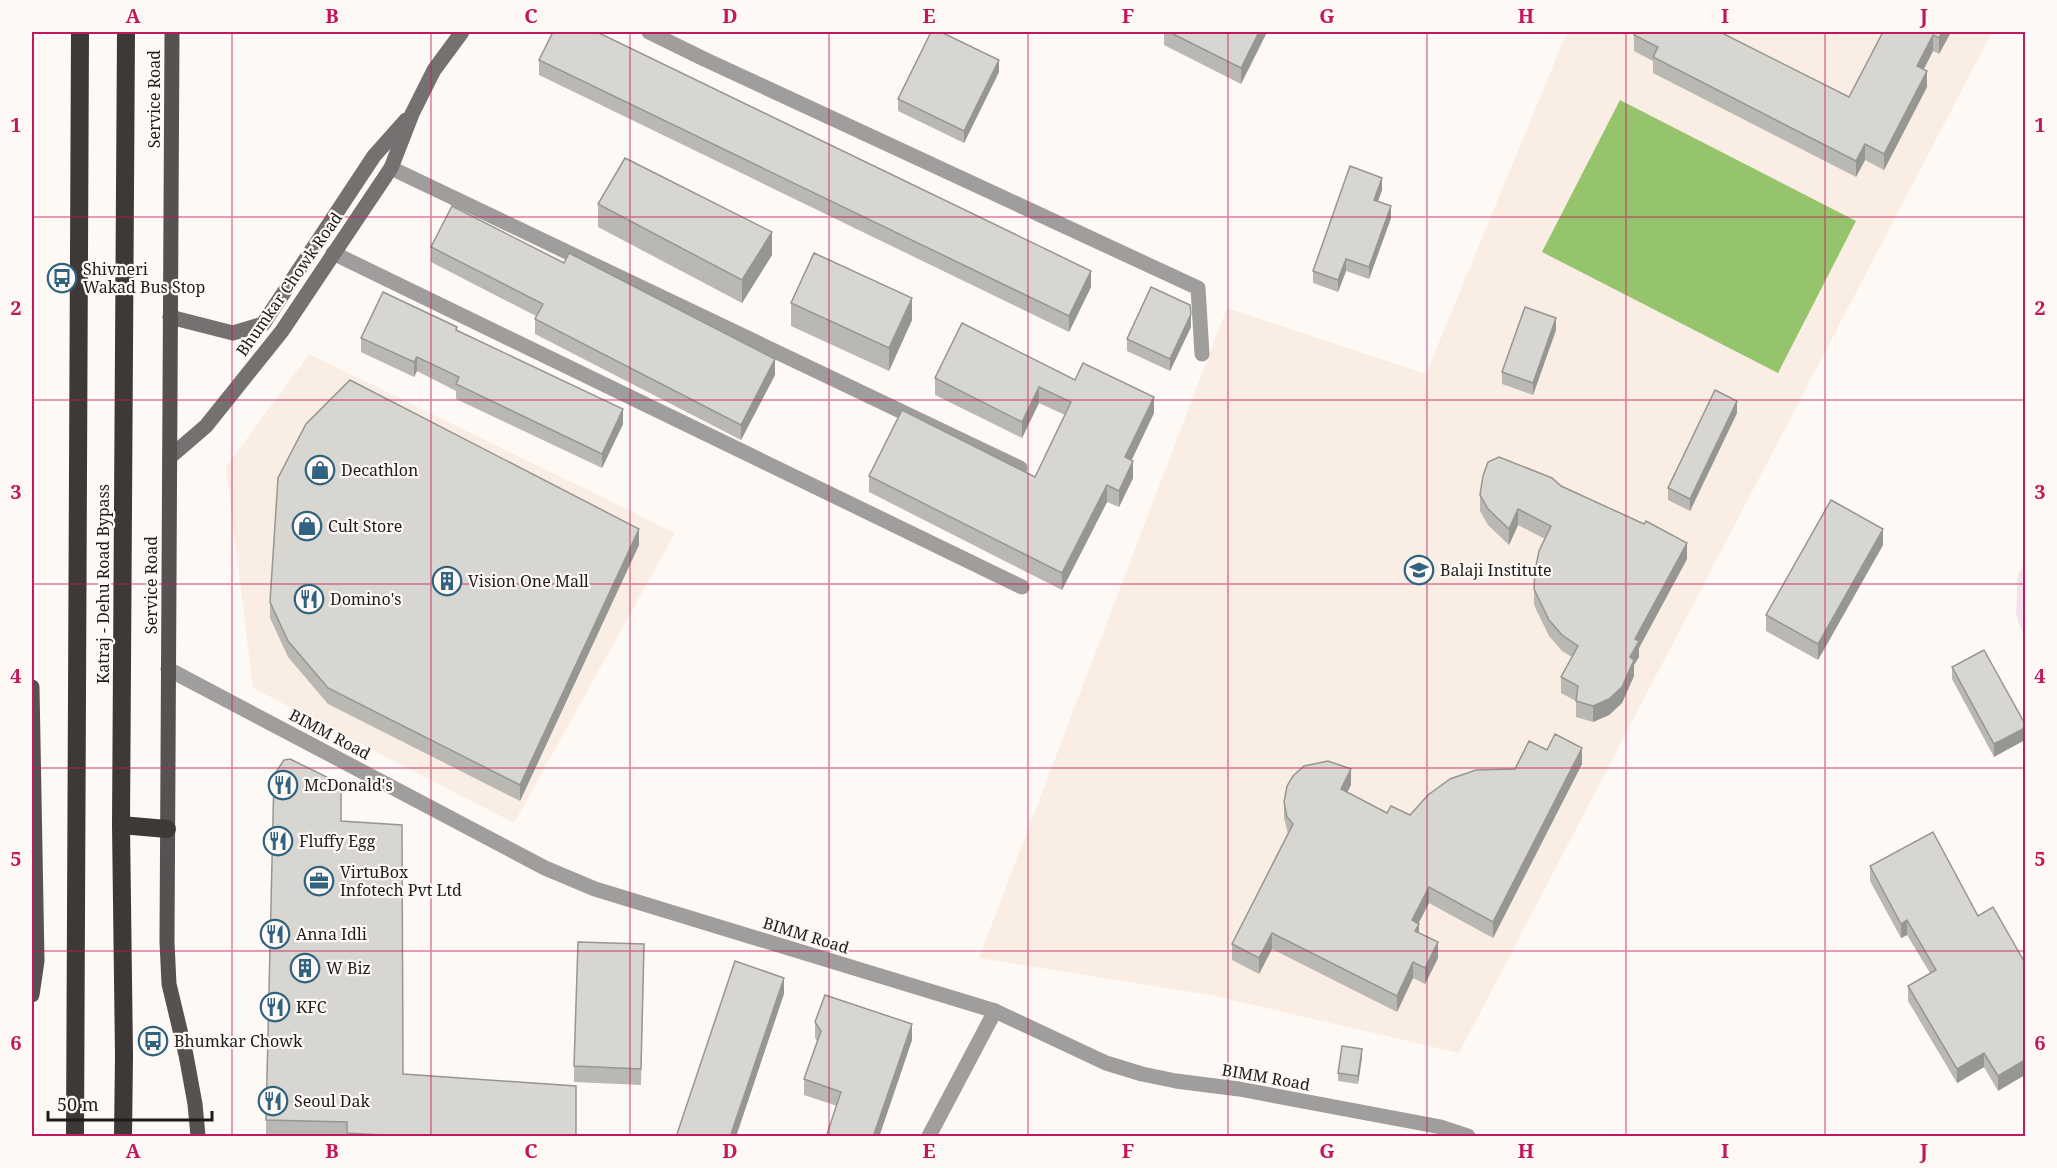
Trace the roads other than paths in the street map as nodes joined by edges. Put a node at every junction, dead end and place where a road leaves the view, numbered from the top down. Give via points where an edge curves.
1 (81, 32) edge
2 (126, 32) edge
3 (172, 32) edge
4 (462, 32) edge
5 (650, 32) edge
6 (412, 114) junction
7 (391, 168) junction
8 (333, 253) junction
9 (170, 317) junction
10 (263, 324) junction
11 (282, 332) junction
12 (1202, 354) dead end
13 (170, 457) junction
14 (1020, 468) edge
15 (1022, 587) dead end
16 (168, 669) junction
17 (32, 687) edge
18 (121, 825) junction
19 (167, 829) junction
20 (32, 995) edge
21 (995, 1011) junction
22 (75, 1137) edge
23 (123, 1137) edge
24 (198, 1137) edge
25 (929, 1137) edge
26 (1468, 1137) edge

1 - 22 highway, Katraj - Dehu Road Bypass
2 - 18 highway, Katraj - Dehu Road Bypass
3 - 9 main road, Service Road
4 - 6 street, Bhumkar Chowk Road via 434,70
5 - 12 street via 1198,288
6 - 7 street, Bhumkar Chowk Road
6 - 10 street, Bhumkar Chowk Road via 374,156
7 - 8 street, Bhumkar Chowk Road
7 - 14 street
8 - 11 street, Bhumkar Chowk Road
8 - 15 street
9 - 10 street, Bhumkar Chowk Road via 233,333
9 - 13 main road, Service Road
10 - 11 street
11 - 13 street, Bhumkar Chowk Road via 206,426
13 - 16 main road, Service Road
16 - 19 main road, Service Road
16 - 21 street, BIMM Road via 545,868 595,889
17 - 20 main road via 37,961
18 - 19 highway
18 - 23 highway, Katraj - Dehu Road Bypass
19 - 24 main road, Service Road via 169,984 186,1055
21 - 25 street
21 - 26 street, BIMM Road via 1106,1063 1142,1074 1430,1124

